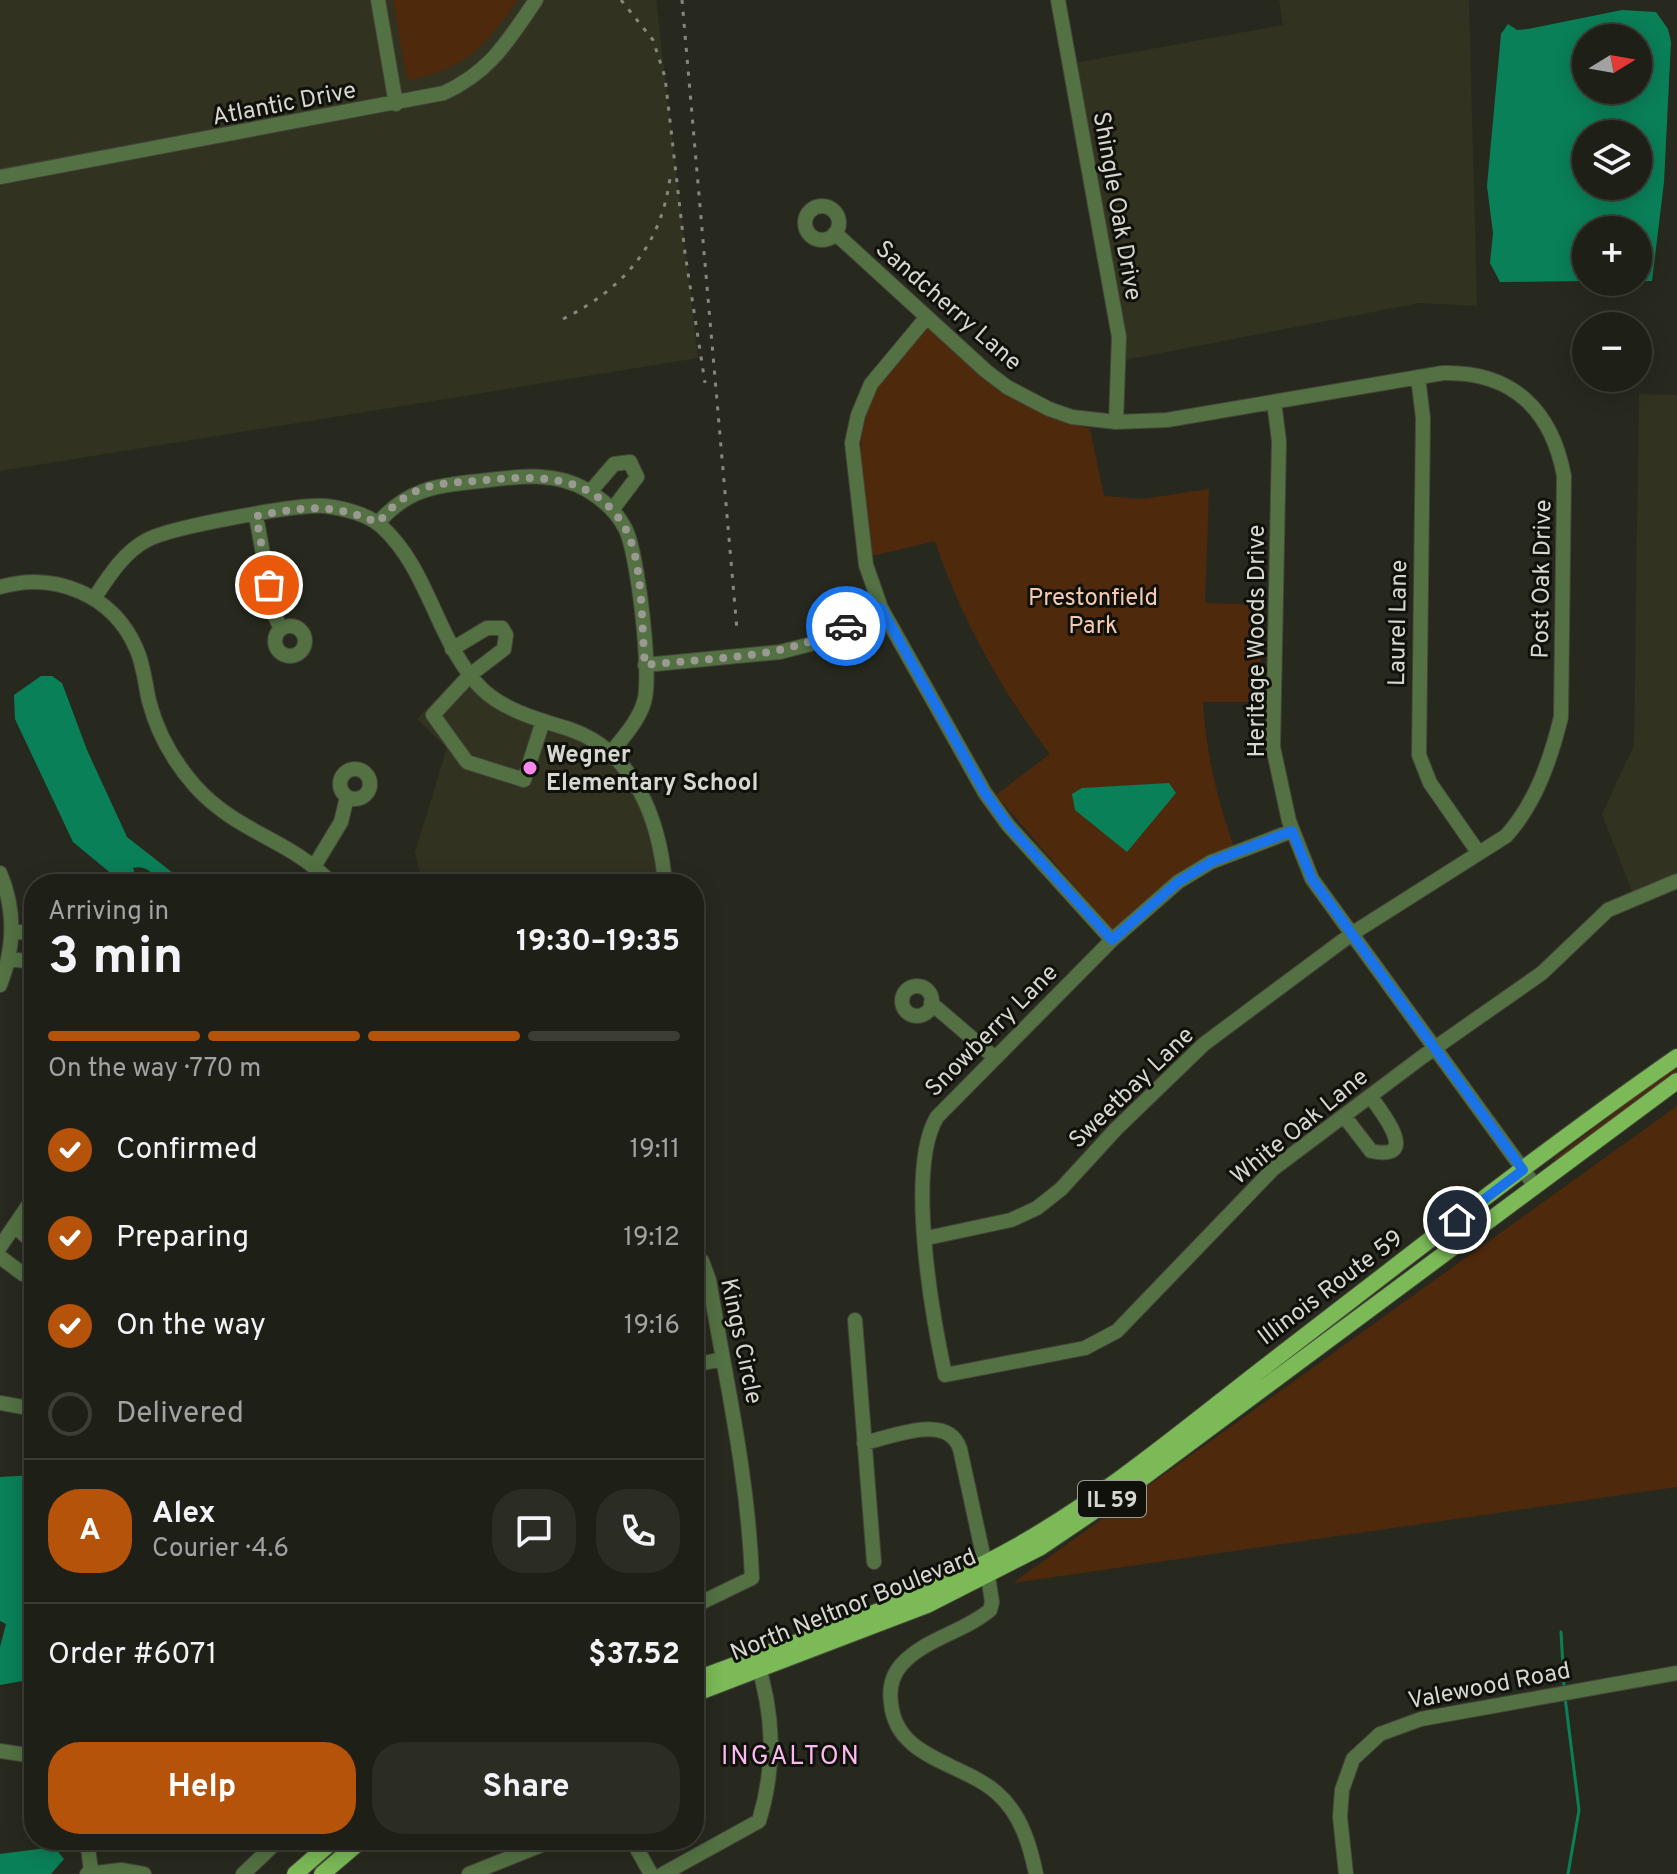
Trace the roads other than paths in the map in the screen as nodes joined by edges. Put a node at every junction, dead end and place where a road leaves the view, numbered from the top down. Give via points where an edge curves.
1 (378, 0) edge
2 (536, 0) edge
3 (1058, 0) edge
4 (396, 104) junction
5 (0, 177) edge
6 (835, 233) dead end
7 (926, 318) junction
8 (1418, 377) junction
9 (1274, 402) junction
10 (1116, 422) junction
11 (590, 492) junction
12 (612, 510) junction
13 (256, 516) junction
14 (378, 523) junction
15 (0, 587) edge
16 (95, 597) junction
17 (881, 608) junction
18 (281, 629) dead end
19 (452, 649) junction
20 (645, 665) junction
21 (470, 675) junction
22 (543, 721) junction
23 (611, 753) junction
24 (347, 797) dead end
25 (1292, 831) junction
26 (1478, 852) junction
27 (315, 865) junction
28 (0, 873) edge
29 (323, 874) edge
30 (664, 874) edge
31 (1677, 881) edge
32 (12, 931) junction
33 (24, 933) edge
34 (1353, 933) junction
35 (1112, 940) junction
36 (9, 959) junction
37 (24, 961) edge
38 (0, 985) edge
39 (931, 1003) dead end
40 (1437, 1047) junction
41 (994, 1057) junction
42 (1677, 1057) edge
43 (1677, 1081) edge
44 (1370, 1096) junction
45 (1344, 1116) junction
46 (1523, 1170) junction
47 (1535, 1186) junction
48 (24, 1214) edge
49 (16, 1227) junction
50 (24, 1235) edge
51 (927, 1238) junction
52 (0, 1247) edge
53 (0, 1257) edge
54 (704, 1266) edge
55 (24, 1274) edge
56 (855, 1320) dead end
57 (1340, 1332) joint
58 (723, 1359) junction
59 (704, 1363) edge
60 (945, 1375) joint
61 (1244, 1383) joint
62 (0, 1403) edge
63 (24, 1407) edge
64 (864, 1443) junction
65 (874, 1562) dead end
66 (987, 1570) junction
67 (704, 1601) edge
68 (758, 1663) junction
69 (1677, 1673) edge
70 (704, 1677) edge
71 (704, 1689) edge
72 (0, 1751) edge
73 (24, 1755) edge
74 (88, 1850) edge
75 (268, 1850) edge
76 (323, 1850) edge
77 (350, 1850) edge
78 (529, 1850) edge
79 (638, 1850) edge
80 (89, 1873) edge
81 (144, 1874) edge
82 (243, 1874) edge
83 (295, 1874) edge
84 (322, 1874) edge
85 (469, 1874) edge
86 (651, 1874) edge
87 (663, 1874) edge
88 (1036, 1874) edge
89 (1346, 1874) edge

1 - 4 street
2 - 4 street, Atlantic Drive via 502,50 474,79 444,93
3 - 10 street, Shingle Oak Drive via 1119,337
4 - 5 street, Atlantic Drive
6 - 7 street, Sandcherry Lane
7 - 10 street, Sandcherry Lane via 1026,398 1072,417
7 - 17 street via 871,384 852,443 866,565
8 - 9 street, Post Oak Drive
8 - 26 street, Laurel Lane via 1423,418 1419,755 1430,783
8 - 26 street, Post Oak Drive via 1464,373 1511,389 1547,424 1564,476 1561,717 1556,746 1520,821
9 - 10 street, Sandcherry Lane via 1167,420
9 - 25 street, Heritage Woods Drive via 1279,441 1273,747
11 - 12 street
11 - 12 street via 614,464 630,462 636,481
11 - 14 street via 542,476 439,484 409,495
12 - 20 street via 633,551
13 - 14 street via 323,506
13 - 16 street via 148,539 128,553
13 - 18 street
14 - 19 street via 409,559
15 - 16 street via 45,582
16 - 27 street via 135,646 159,730 194,785 233,822
17 - 20 street via 815,643 780,652
17 - 35 street via 985,793
19 - 21 street
19 - 21 street via 487,628 502,628 504,649
20 - 23 street via 643,706
21 - 22 street via 485,692
21 - 22 street via 433,715 467,762 524,780
22 - 23 street via 574,730
23 - 30 street via 650,808
24 - 27 street via 341,822
25 - 34 street, Heritage Woods Drive via 1312,879
25 - 35 street, Snowberry Lane via 1211,862 1178,882
26 - 34 street, Post Oak Drive
27 - 29 street
28 - 32 street
31 - 40 street, White Oak Lane via 1608,910 1542,973
32 - 33 street
32 - 36 street
34 - 40 street, Heritage Woods Drive
34 - 51 street, Sweetbay Lane via 1204,1044 1037,1208 1011,1220
35 - 41 street, Snowberry Lane
36 - 37 street
36 - 38 street
39 - 41 street
40 - 44 street, White Oak Lane
40 - 46 street, Heritage Woods Drive
41 - 51 street, Snowberry Lane via 928,1132 922,1185
42 - 46 main road, Illinois Route 59 / IL 59
43 - 47 main road, Illinois Route 59 / IL 59
44 - 45 street, White Oak Lane
44 - 45 street via 1394,1128 1397,1140 1388,1152 1371,1151
45 - 60 street, White Oak Lane via 1255,1185 1117,1331 1085,1348
46 - 47 street, Heritage Woods Drive
46 - 61 main road, Illinois Route 59 / IL 59
47 - 57 main road, Illinois Route 59 / IL 59
48 - 49 street
49 - 50 street
49 - 52 street
51 - 60 street, Snowberry Lane via 935,1331
53 - 55 street
54 - 58 street, Kings Circle
56 - 64 street
57 - 66 main road, North Neltnor Boulevard / IL 59 via 1096,1511
58 - 59 street
58 - 67 street, Kings Circle via 750,1514 752,1578
61 - 66 main road, North Neltnor Boulevard / IL 59 via 1113,1484
62 - 63 street
64 - 65 street
64 - 66 street via 948,1430 960,1449
66 - 68 main road, North Neltnor Boulevard / IL 59
66 - 88 street via 990,1610 899,1667 890,1688 891,1708 912,1745 972,1775 1003,1799 1026,1835
68 - 70 main road, North Neltnor Boulevard / IL 59
68 - 71 main road, North Neltnor Boulevard / IL 59
68 - 87 street via 766,1689 772,1756 759,1821
69 - 89 street, Valewood Road via 1380,1734 1353,1759 1342,1790
72 - 73 street
74 - 80 street
75 - 82 street
76 - 83 main road
77 - 84 main road
78 - 85 street
79 - 86 street
80 - 81 street

